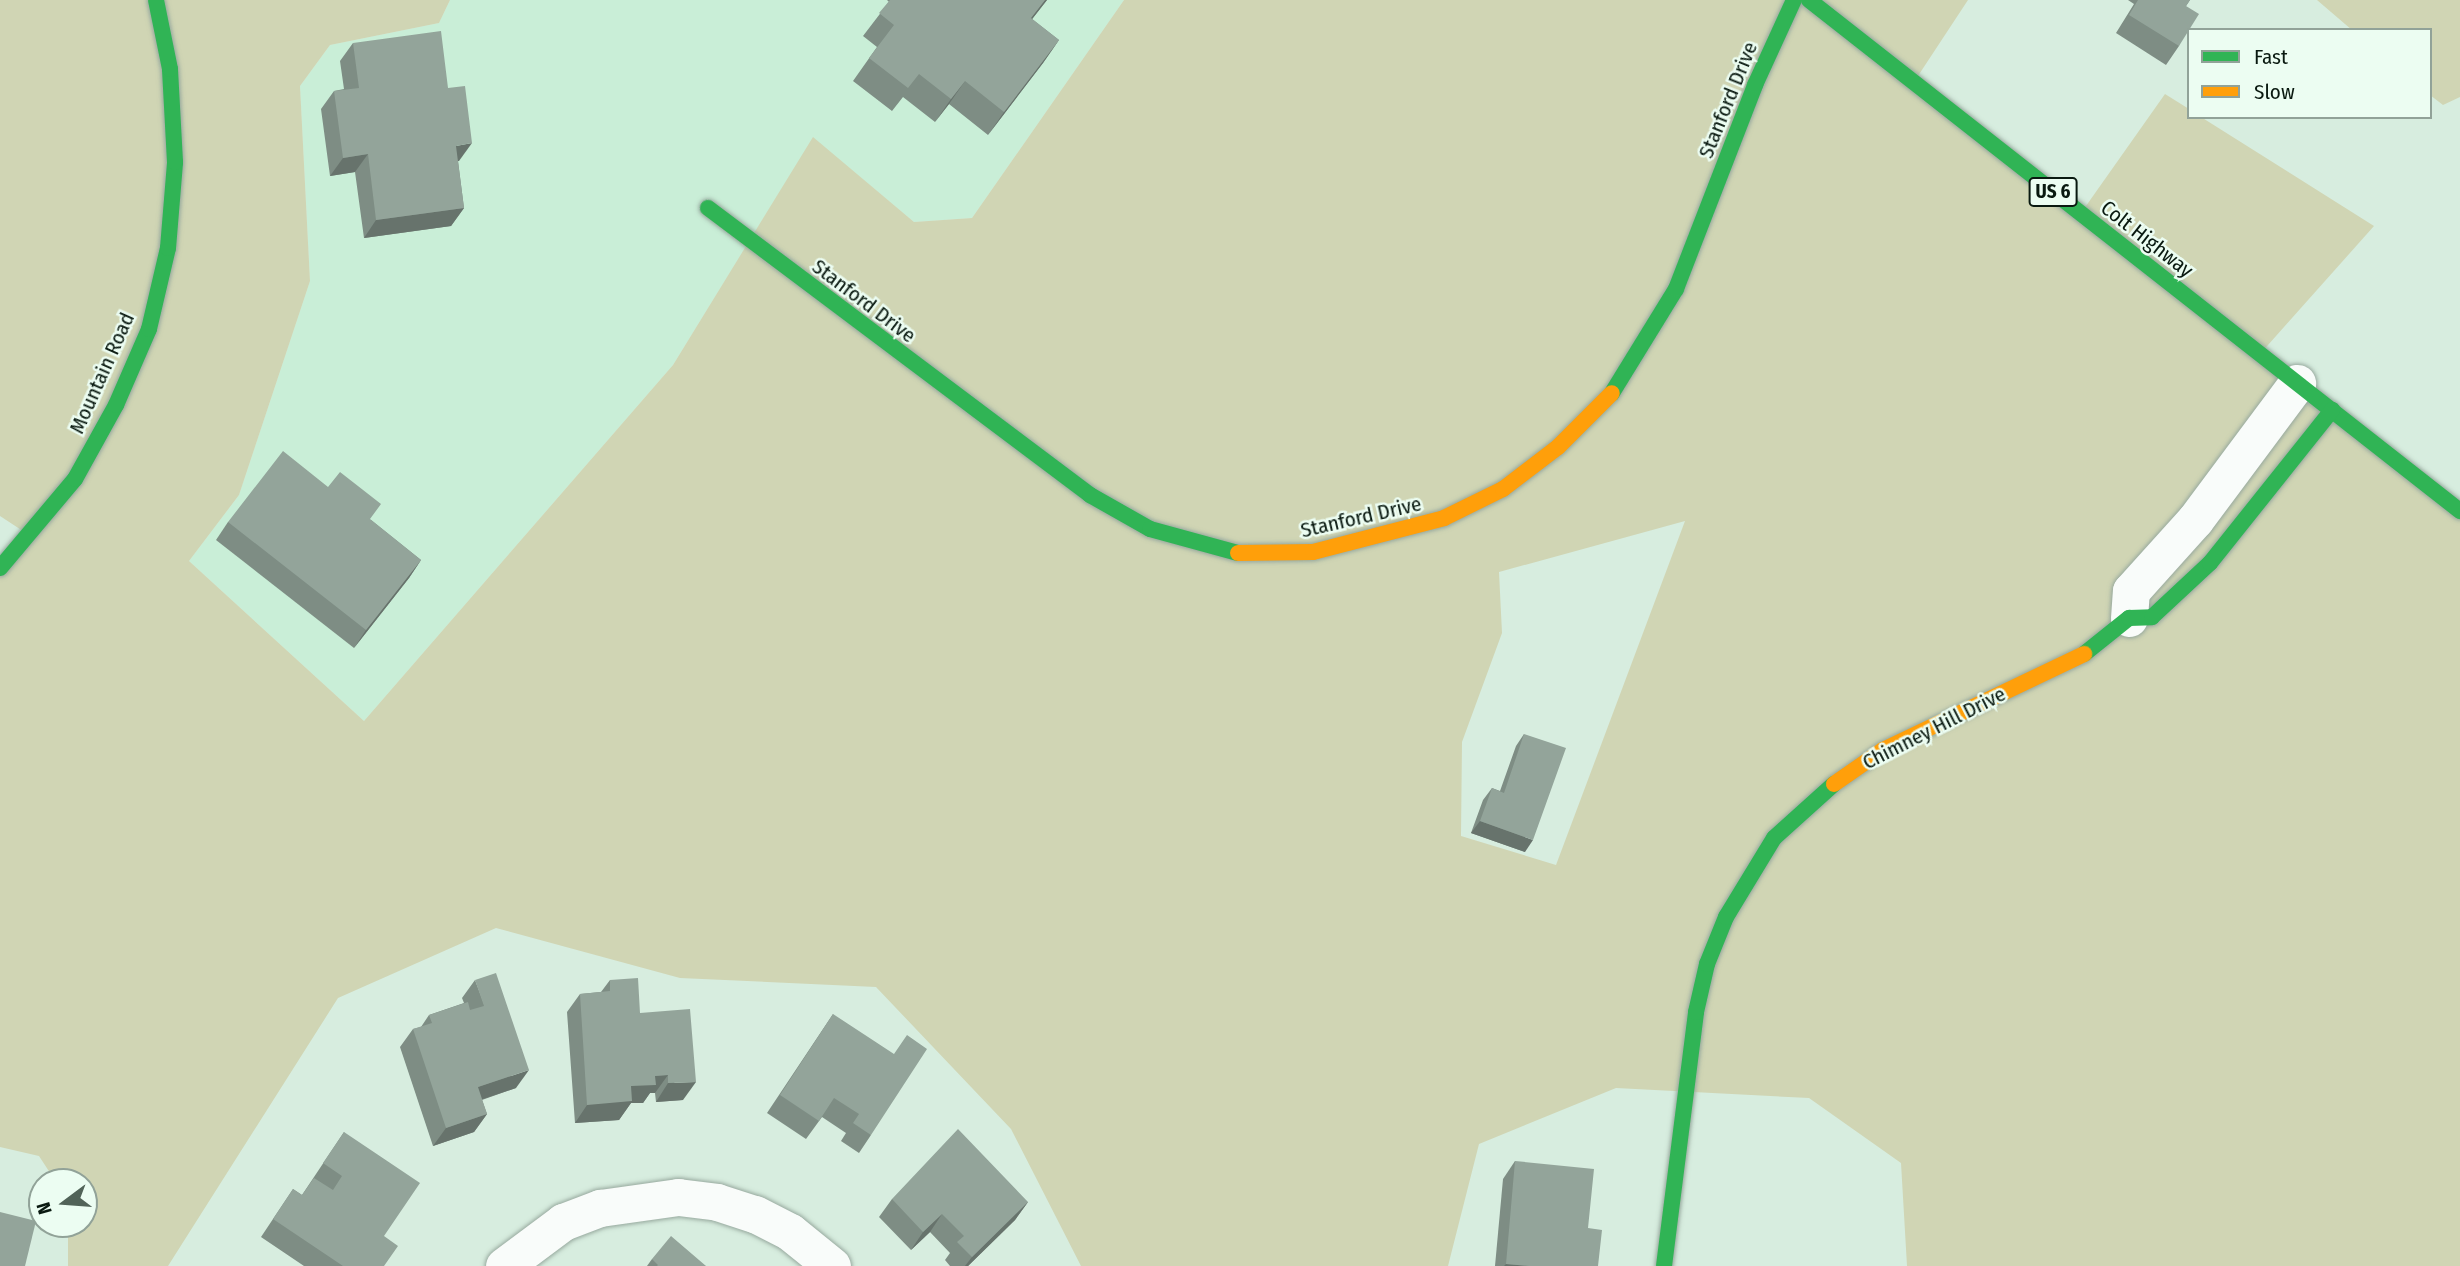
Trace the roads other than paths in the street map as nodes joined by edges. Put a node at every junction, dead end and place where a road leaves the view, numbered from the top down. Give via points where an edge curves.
1 (156, 0) edge
2 (1794, 0) edge
3 (1809, 0) edge
4 (708, 208) dead end
5 (2297, 383) junction
6 (2332, 410) junction
7 (2460, 511) edge
8 (0, 568) edge
9 (2129, 618) junction
10 (504, 1266) edge
11 (832, 1266) edge
12 (1664, 1266) edge

1 - 8 main road, Mountain Road via 170,69 175,162 168,248 149,329 116,405 75,479
2 - 4 main road, Stanford Drive via 1755,85 1676,289 1645,345 1605,402 1558,447 1503,489 1444,518 1313,552 1255,556 1203,547 1150,529 1090,495
3 - 5 main road, Colt Highway / US 6
5 - 6 main road, Colt Highway / US 6
5 - 9 street via 2195,520 2131,591
6 - 7 main road, Colt Highway / US 6
6 - 9 main road, Chimney Hill Drive via 2210,563 2151,617
9 - 12 main road, Chimney Hill Drive via 2092,650 1883,750 1843,776 1774,838 1726,918 1707,964 1694,1023
10 - 11 street via 530,1243 588,1212 638,1199 678,1197 717,1202 755,1214 790,1232

